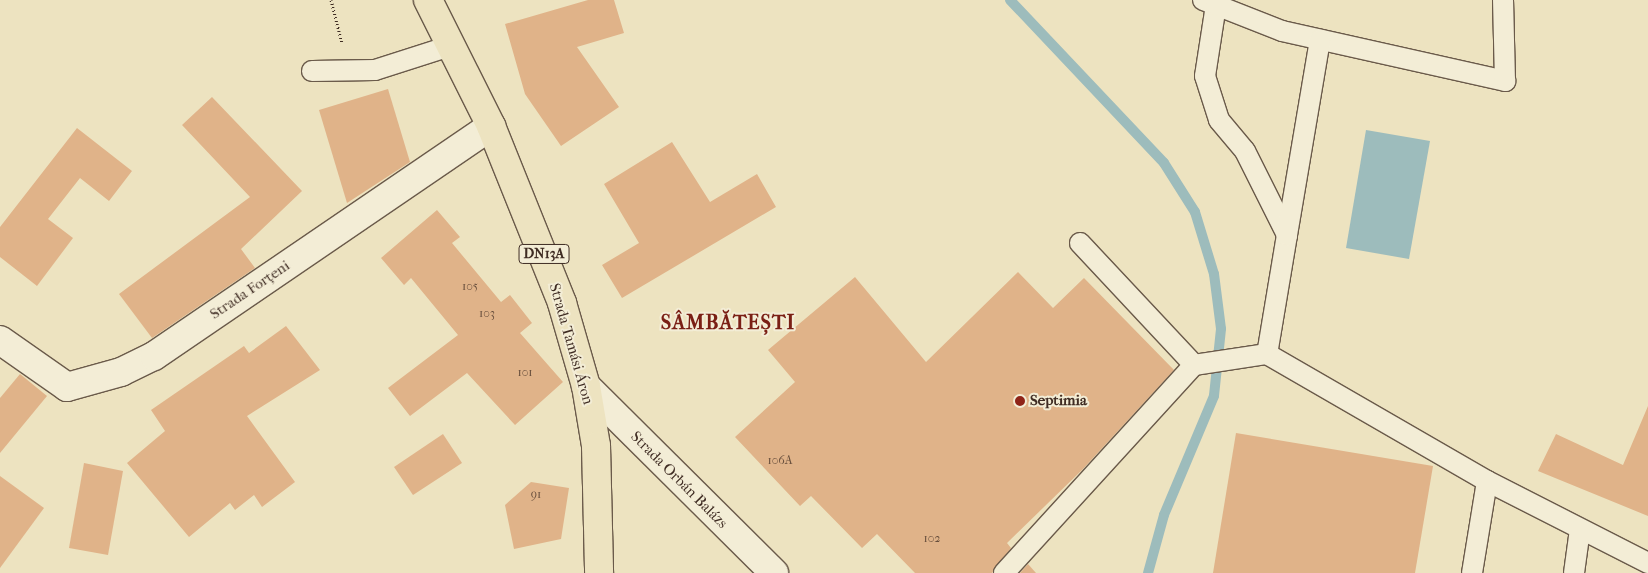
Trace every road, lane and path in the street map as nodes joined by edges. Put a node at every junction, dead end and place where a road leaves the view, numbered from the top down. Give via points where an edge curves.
1 (331, 0) edge
2 (428, 0) edge
3 (1503, 0) edge
4 (1209, 2) edge
5 (1320, 40) junction
6 (453, 45) junction
7 (348, 71) junction
8 (312, 72) dead end
9 (491, 126) junction
10 (1287, 235) junction
11 (1080, 243) dead end
12 (0, 340) edge
13 (1267, 354) junction
14 (1196, 363) junction
15 (586, 386) junction
16 (1487, 481) junction
17 (1580, 529) junction
18 (1648, 563) edge
19 (599, 573) edge
20 (774, 573) edge
21 (1004, 573) edge
22 (1472, 573) edge
23 (1574, 573) edge

1 - 7 path
2 - 6 main road, DN13A
3 - 5 lane via 1505,81
4 - 5 lane via 1282,31
4 - 10 lane via 1205,76 1219,120 1245,151
5 - 10 lane
6 - 7 lane via 375,70
6 - 9 main road, DN13A
7 - 8 lane
9 - 12 street, Strada Forțeni via 154,356 121,372 67,387
9 - 15 main road, Strada Tamási Áron / DN13A via 562,303
10 - 13 lane
11 - 14 lane
13 - 14 lane
13 - 16 lane
14 - 21 lane
15 - 19 main road, Strada Tamási Áron / DN13A via 596,446
15 - 20 street, Strada Orbán Balázs
16 - 17 lane
16 - 22 lane
17 - 18 lane
17 - 23 lane

